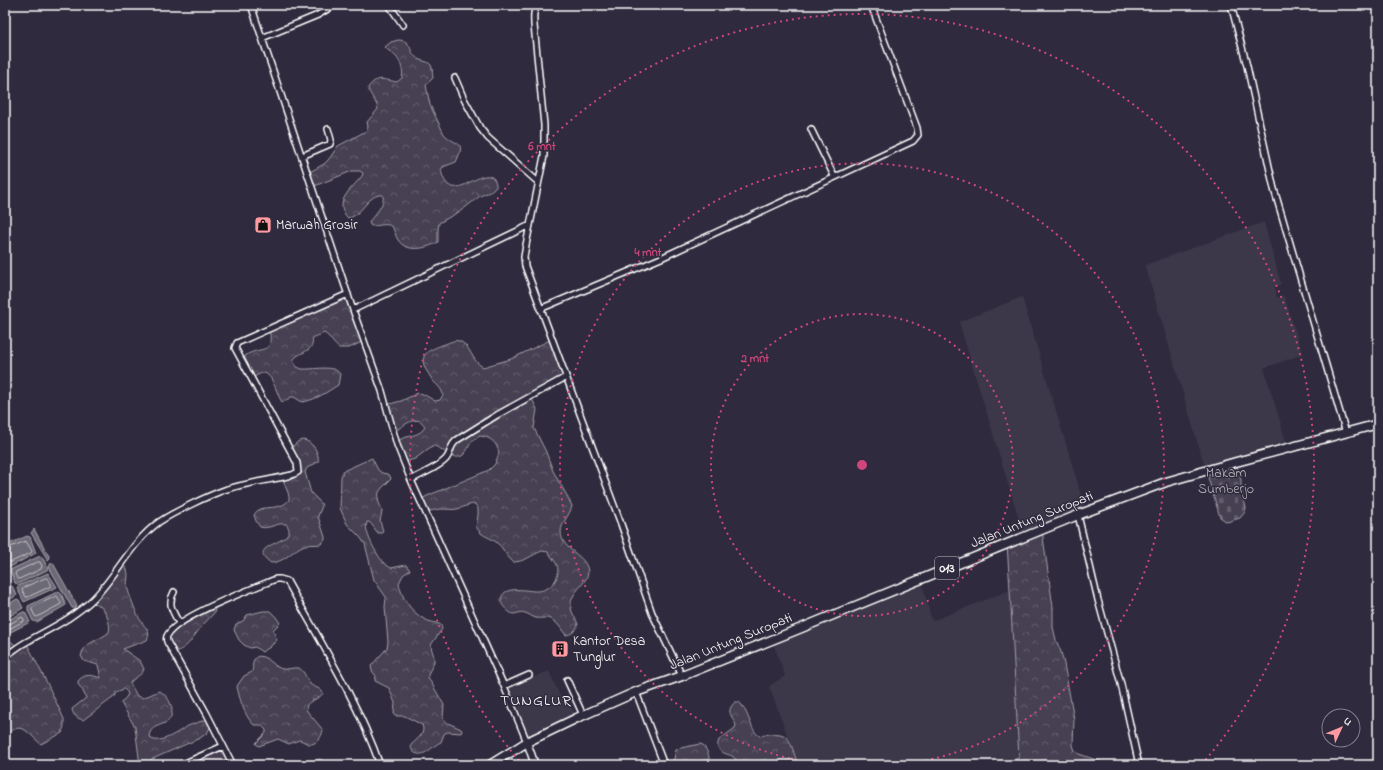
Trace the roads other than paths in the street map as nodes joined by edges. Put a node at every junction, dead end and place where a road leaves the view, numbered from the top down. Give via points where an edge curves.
1 (251, 5) edge
2 (334, 5) edge
3 (389, 5) edge
4 (540, 5) edge
5 (871, 5) edge
6 (1231, 5) edge
7 (403, 25) dead end
8 (262, 38) junction
9 (455, 78) dead end
10 (328, 129) dead end
11 (811, 129) dead end
12 (302, 156) junction
13 (834, 176) junction
14 (538, 182) junction
15 (530, 225) junction
16 (348, 294) junction
17 (540, 309) junction
18 (353, 310) junction
19 (566, 377) junction
20 (1378, 424) edge
21 (1346, 432) junction
22 (411, 480) junction
23 (1078, 516) junction
24 (174, 592) dead end
25 (179, 623) junction
26 (5, 656) edge
27 (529, 675) dead end
28 (682, 676) junction
29 (567, 680) dead end
30 (504, 686) junction
31 (636, 692) junction
32 (583, 715) junction
33 (527, 742) junction
34 (223, 746) junction
35 (181, 765) edge
36 (233, 765) edge
37 (380, 765) edge
38 (490, 765) edge
39 (535, 765) edge
40 (664, 765) edge
41 (1139, 765) edge

1 - 8 street
2 - 8 street via 318,15
3 - 7 street
4 - 14 street via 534,11 544,125 543,161
5 - 13 street via 918,135 914,140
6 - 21 street via 1274,189
8 - 12 street
9 - 14 street via 480,128
10 - 12 street via 330,144
11 - 13 street
12 - 16 street
13 - 17 street via 661,258
14 - 15 street
15 - 17 street via 524,257 525,266
15 - 18 street
16 - 18 street
16 - 26 street via 235,345 297,463 298,472 227,489 159,522 132,548 95,598 65,621
17 - 19 street
18 - 22 street
19 - 22 street via 457,440 441,464
19 - 28 street via 652,613
20 - 21 main road, Jalan Untung Suropati / 013
21 - 23 main road, Jalan Untung Suropati / 013 via 1166,482
22 - 30 street
23 - 28 main road, Jalan Untung Suropati / 013
23 - 41 street
24 - 25 street via 170,604
25 - 34 street via 166,639
25 - 37 street via 202,610 276,579 287,581 358,710
27 - 30 street
28 - 31 main road, Jalan Untung Suropati / 013
29 - 32 street
30 - 33 street
31 - 32 main road, Jalan Untung Suropati / 013
31 - 40 street
32 - 33 main road, Jalan Untung Suropati / 013
33 - 38 main road, 013
33 - 39 street
34 - 35 street
34 - 36 street

